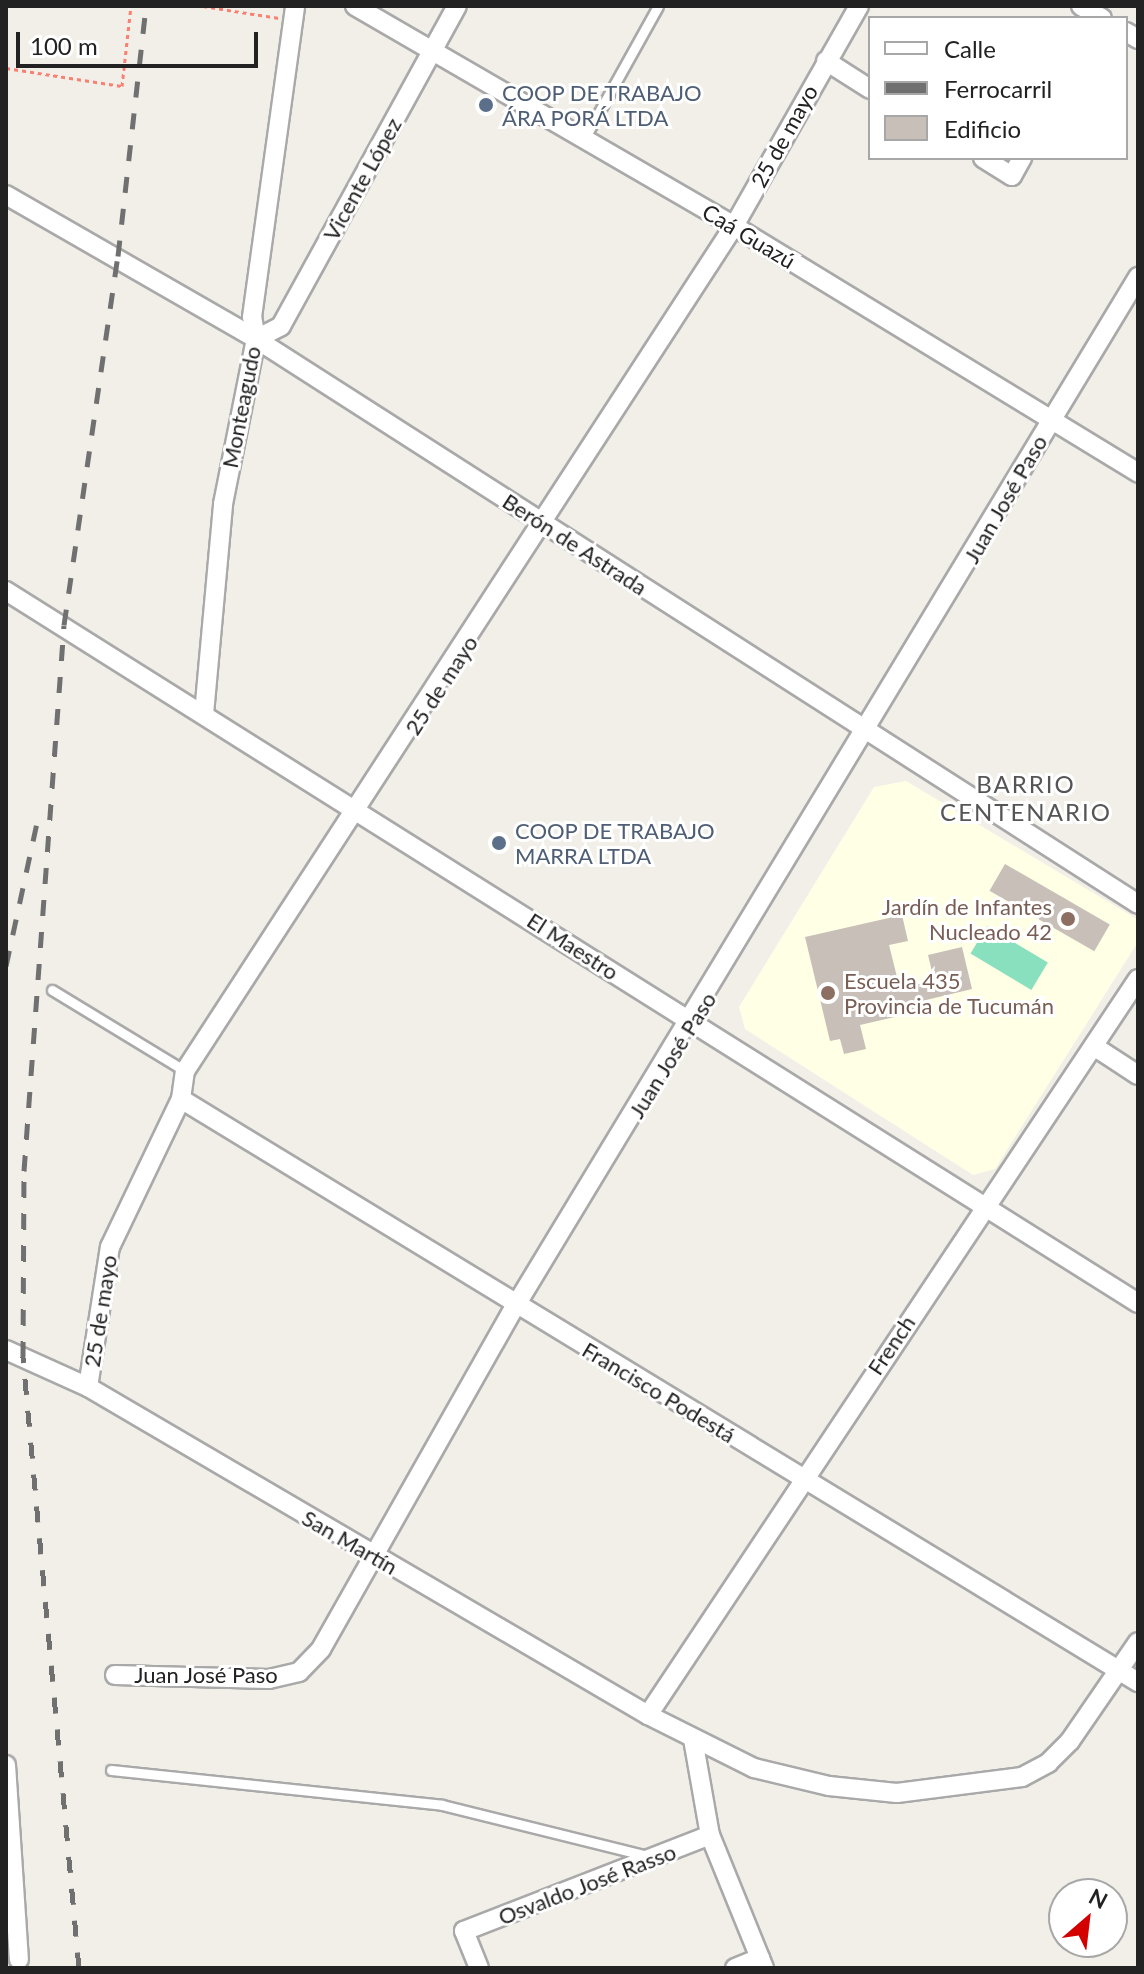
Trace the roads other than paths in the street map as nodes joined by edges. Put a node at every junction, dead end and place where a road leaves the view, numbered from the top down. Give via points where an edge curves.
1 (355, 6) edge
2 (457, 6) edge
3 (658, 6) edge
4 (859, 6) edge
5 (1081, 6) edge
6 (294, 13) edge
7 (1098, 16) edge
8 (433, 52) junction
9 (826, 61) junction
10 (868, 88) edge
11 (584, 139) junction
12 (986, 160) edge
13 (1021, 160) edge
14 (6, 195) edge
15 (734, 226) junction
16 (1138, 277) edge
17 (256, 339) junction
18 (1052, 418) junction
19 (1138, 473) edge
20 (545, 525) junction
21 (6, 591) edge
22 (204, 714) junction
23 (869, 730) junction
24 (360, 810) junction
25 (1138, 904) edge
26 (1138, 979) edge
27 (52, 990) dead end
28 (692, 1023) junction
29 (1095, 1047) junction
30 (185, 1071) junction
31 (1138, 1075) edge
32 (181, 1099) junction
33 (984, 1208) junction
34 (1138, 1303) edge
35 (516, 1305) junction
36 (6, 1350) edge
37 (88, 1387) junction
38 (801, 1478) junction
39 (371, 1555) junction
40 (1138, 1642) edge
41 (1120, 1672) junction
42 (115, 1675) dead end
43 (1138, 1682) edge
44 (648, 1715) junction
45 (693, 1739) junction
46 (6, 1765) edge
47 (111, 1770) dead end
48 (710, 1835) junction
49 (659, 1859) junction
50 (10, 1897) edge
51 (19, 1960) dead end
52 (762, 1963) edge
53 (479, 1968) edge
54 (735, 1968) edge

1 - 8 street, Caá Guazú
2 - 8 street, Vicente López
3 - 11 lane
4 - 9 street, 25 de mayo
5 - 7 street
6 - 17 street, Monteagudo via 252,317
8 - 11 street, Caá Guazú
8 - 17 street, Vicente López via 281,326
9 - 10 street
9 - 15 street, 25 de mayo
11 - 15 street, Caá Guazú
12 - 13 street via 1012,176
14 - 17 street, Berón de Astrada
15 - 18 street, Caá Guazú
15 - 20 street, 25 de mayo
16 - 18 street, Juan José Paso
17 - 20 street, Berón de Astrada
17 - 22 street, Monteagudo via 223,504
18 - 19 street, Caá Guazú
18 - 23 street, Juan José Paso
20 - 23 street, Berón de Astrada
20 - 24 street, 25 de mayo
21 - 22 street, El Maestro
22 - 24 street, El Maestro
23 - 25 street, Berón de Astrada
23 - 28 street, Juan José Paso
24 - 28 street, El Maestro
24 - 30 street, 25 de mayo
26 - 29 street, French
27 - 30 lane
28 - 33 street, El Maestro
28 - 35 street, Juan José Paso
29 - 31 street
29 - 33 street, French
30 - 32 street, 25 de mayo
32 - 35 street, Francisco Podestá
32 - 37 street, 25 de mayo via 110,1247
33 - 34 street, El Maestro
33 - 38 street, French
35 - 38 street, Francisco Podestá
35 - 39 street, Juan José Paso
36 - 37 street, San Martín
37 - 39 street, San Martín
38 - 41 street, Francisco Podestá
38 - 44 street, French
39 - 42 street, Juan José Paso via 321,1649 299,1672 269,1679
39 - 44 street, San Martín
40 - 41 street, San Martín
41 - 43 street, Francisco Podestá
41 - 45 street, San Martín via 1048,1763 1022,1777 963,1789 897,1793 829,1786 754,1768
44 - 45 street, San Martín
45 - 48 street
46 - 50 street
47 - 49 lane via 442,1805
48 - 49 street, Osvaldo José Rasso
48 - 52 street
49 - 53 street, Osvaldo José Rasso via 464,1931
50 - 51 street
52 - 54 street

